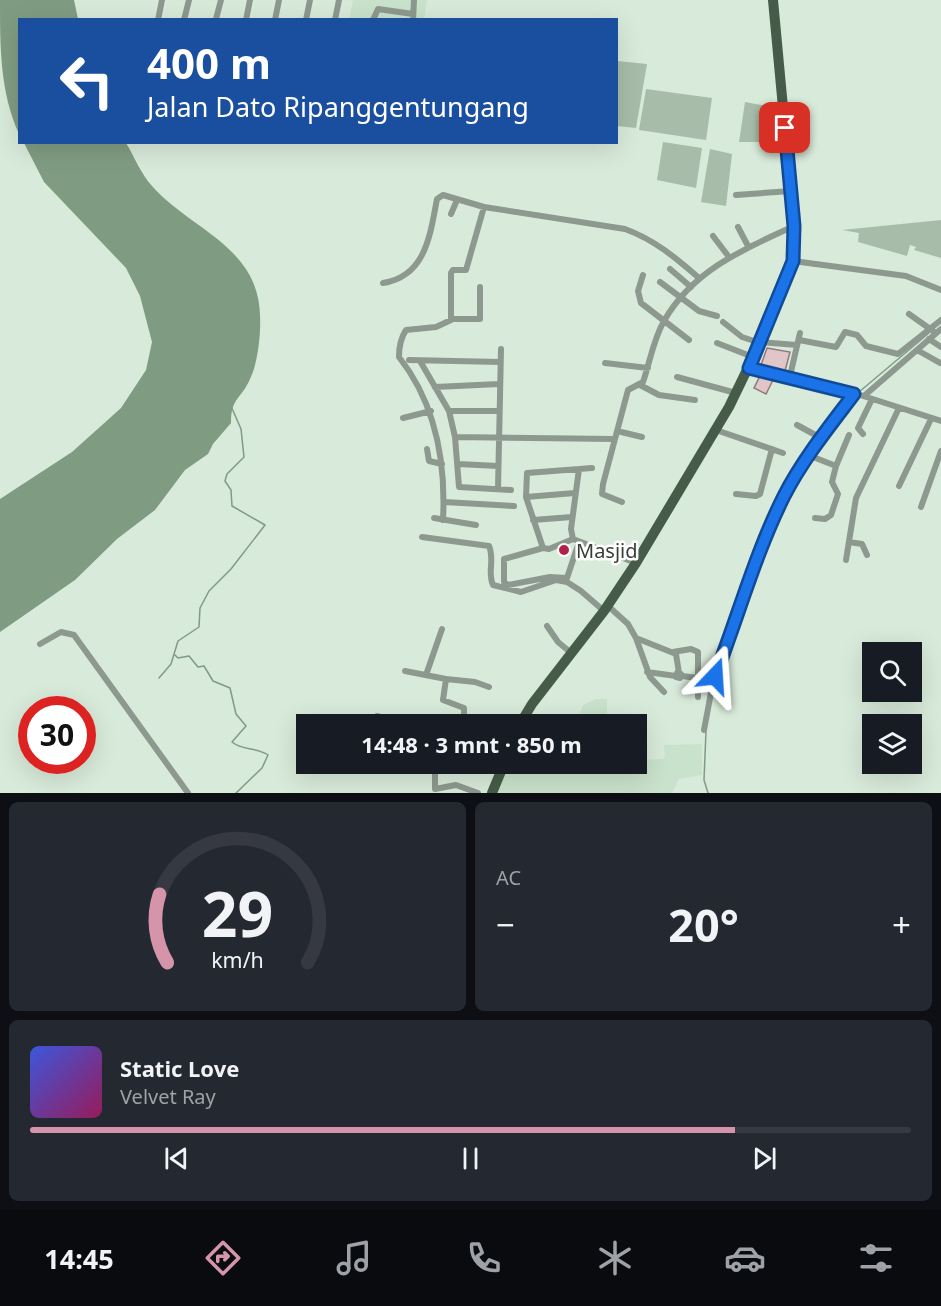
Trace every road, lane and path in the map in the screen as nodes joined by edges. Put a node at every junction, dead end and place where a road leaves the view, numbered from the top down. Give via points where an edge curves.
1 (162, 0) edge
2 (189, 0) edge
3 (221, 0) edge
4 (250, 0) edge
5 (279, 0) edge
6 (310, 0) edge
7 (339, 0) edge
8 (414, 0) edge
9 (773, 0) edge
10 (413, 17) edge
11 (158, 18) edge
12 (184, 18) edge
13 (216, 18) edge
14 (246, 18) edge
15 (276, 18) edge
16 (306, 18) edge
17 (335, 18) edge
18 (375, 18) edge
19 (791, 191) junction
20 (736, 195) dead end
21 (457, 200) junction
22 (484, 207) junction
23 (451, 214) dead end
24 (794, 226) junction
25 (738, 227) dead end
26 (713, 236) dead end
27 (748, 246) junction
28 (729, 257) junction
29 (793, 261) junction
30 (670, 269) dead end
31 (643, 275) dead end
32 (699, 278) junction
33 (660, 282) dead end
34 (383, 283) dead end
35 (480, 287) dead end
36 (691, 287) junction
37 (941, 290) edge
38 (681, 299) junction
39 (909, 314) dead end
40 (717, 316) dead end
41 (451, 319) junction
42 (664, 320) junction
43 (941, 320) edge
44 (723, 322) dead end
45 (935, 331) edge
46 (800, 333) dead end
47 (929, 339) junction
48 (689, 340) dead end
49 (717, 343) dead end
50 (760, 343) junction
51 (798, 343) junction
52 (941, 347) edge
53 (501, 349) dead end
54 (917, 350) junction
55 (409, 360) dead end
56 (420, 361) junction
57 (500, 362) junction
58 (751, 362) junction
59 (605, 363) dead end
60 (940, 363) edge
61 (648, 368) junction
62 (677, 377) dead end
63 (789, 380) junction
64 (499, 384) junction
65 (640, 384) junction
66 (435, 387) junction
67 (736, 393) junction
68 (859, 395) junction
69 (872, 399) junction
70 (695, 400) dead end
71 (899, 408) junction
72 (431, 411) junction
73 (449, 411) junction
74 (499, 411) junction
75 (403, 418) dead end
76 (931, 419) junction
77 (941, 421) edge
78 (797, 425) dead end
79 (716, 430) junction
80 (617, 431) junction
81 (863, 434) dead end
82 (849, 435) dead end
83 (455, 437) junction
84 (642, 437) dead end
85 (500, 438) junction
86 (820, 438) junction
87 (614, 440) junction
88 (427, 449) dead end
89 (772, 449) junction
90 (941, 451) edge
91 (783, 453) dead end
92 (811, 456) junction
93 (442, 464) junction
94 (458, 464) junction
95 (498, 466) junction
96 (836, 466) junction
97 (592, 468) dead end
98 (579, 469) junction
99 (898, 486) dead end
100 (498, 489) junction
101 (511, 490) dead end
102 (575, 493) junction
103 (736, 494) dead end
104 (526, 497) junction
105 (444, 502) junction
106 (622, 502) dead end
107 (514, 506) dead end
108 (921, 507) dead end
109 (572, 517) junction
110 (434, 518) dead end
111 (815, 518) dead end
112 (443, 519) junction
113 (533, 520) junction
114 (476, 525) dead end
115 (422, 537) dead end
116 (576, 541) junction
117 (849, 542) junction
118 (543, 548) junction
119 (867, 555) dead end
120 (846, 560) dead end
121 (636, 563) junction
122 (605, 608) junction
123 (547, 626) dead end
124 (442, 629) dead end
125 (636, 638) junction
126 (40, 644) dead end
127 (570, 652) junction
128 (673, 652) junction
129 (405, 671) dead end
130 (647, 672) junction
131 (426, 675) junction
132 (679, 675) junction
133 (698, 678) junction
134 (446, 679) junction
135 (489, 687) dead end
136 (664, 692) dead end
137 (698, 697) dead end
138 (464, 714) edge
139 (527, 714) edge
140 (704, 730) dead end
141 (435, 774) edge
142 (500, 774) edge
143 (188, 793) edge
144 (478, 793) edge
145 (492, 793) edge

1 - 11 street
2 - 12 street
3 - 13 street
4 - 14 street
5 - 15 street
6 - 16 street
7 - 17 street
8 - 10 street
9 - 19 main road
10 - 18 street via 378,9
19 - 20 street
19 - 24 main road
21 - 22 street
21 - 23 street
21 - 34 street via 438,197 424,255 402,276
22 - 32 street via 625,230 652,241
22 - 41 street via 465,270 451,273
24 - 27 street
24 - 29 main road
25 - 27 street
26 - 28 street
27 - 28 street
28 - 32 street
29 - 37 street via 906,276
29 - 50 main road
30 - 36 street
31 - 42 street via 639,301
32 - 36 street
33 - 38 street
35 - 41 street via 481,318
36 - 38 street
38 - 40 street via 699,311
38 - 42 street
39 - 45 street
41 - 72 street via 436,327 406,330 401,338 399,357
42 - 48 street
42 - 61 street
43 - 45 street
44 - 50 street via 742,337
45 - 47 street
45 - 51 street via 895,354 866,346 857,336 845,332 836,347
46 - 51 street
47 - 52 street
47 - 54 street
49 - 58 street
50 - 51 street
50 - 58 main road
51 - 63 street
53 - 57 street
54 - 60 street
54 - 68 street
55 - 56 street
56 - 57 street
56 - 66 street
57 - 64 street
58 - 63 street
58 - 67 main road
59 - 61 street
61 - 65 street
62 - 67 street
63 - 68 street
64 - 66 street
64 - 74 street
65 - 70 street via 659,396
65 - 80 street via 628,390
66 - 73 street
67 - 79 main road
68 - 69 street
68 - 86 street
69 - 71 street
69 - 81 street via 858,428
71 - 76 street
71 - 117 street via 858,493
72 - 75 street
72 - 93 street
73 - 74 street
73 - 83 street
74 - 85 street
76 - 77 street
76 - 99 street
78 - 86 street
79 - 89 street
79 - 121 main road
80 - 84 street
80 - 87 street
82 - 96 street
83 - 85 street
83 - 94 street
85 - 87 street
85 - 95 street
86 - 92 street
87 - 106 street via 601,490
88 - 93 street via 429,462
89 - 91 street
89 - 103 street via 760,494
90 - 108 street
92 - 96 street
92 - 140 street via 784,497 764,542 713,682
93 - 105 street
94 - 95 street
94 - 100 street via 461,488
95 - 100 street
96 - 111 street via 832,482 838,494 831,515
97 - 98 street
98 - 102 street
98 - 104 street via 529,471
100 - 101 street
102 - 104 street
102 - 109 street
104 - 113 street
105 - 107 street
105 - 112 street
109 - 113 street
109 - 116 street
110 - 112 street
112 - 114 street
113 - 118 street
115 - 122 street via 489,546 493,585 521,592 556,580 567,582
116 - 118 street
116 - 118 street via 567,578 508,585 504,582 504,559
116 - 121 street
117 - 119 street via 862,544
117 - 120 street
121 - 122 main road
122 - 125 street via 628,624
122 - 127 main road
123 - 127 street
124 - 131 street
125 - 128 street
125 - 130 street
126 - 143 street via 61,632 75,635
127 - 139 main road
128 - 132 street
128 - 133 street via 696,650 700,661
129 - 131 street
130 - 132 street
130 - 136 street
131 - 134 street
132 - 133 street
133 - 137 street
134 - 135 street
134 - 138 street via 443,700 464,708
141 - 144 street via 435,789 456,785
142 - 145 main road

